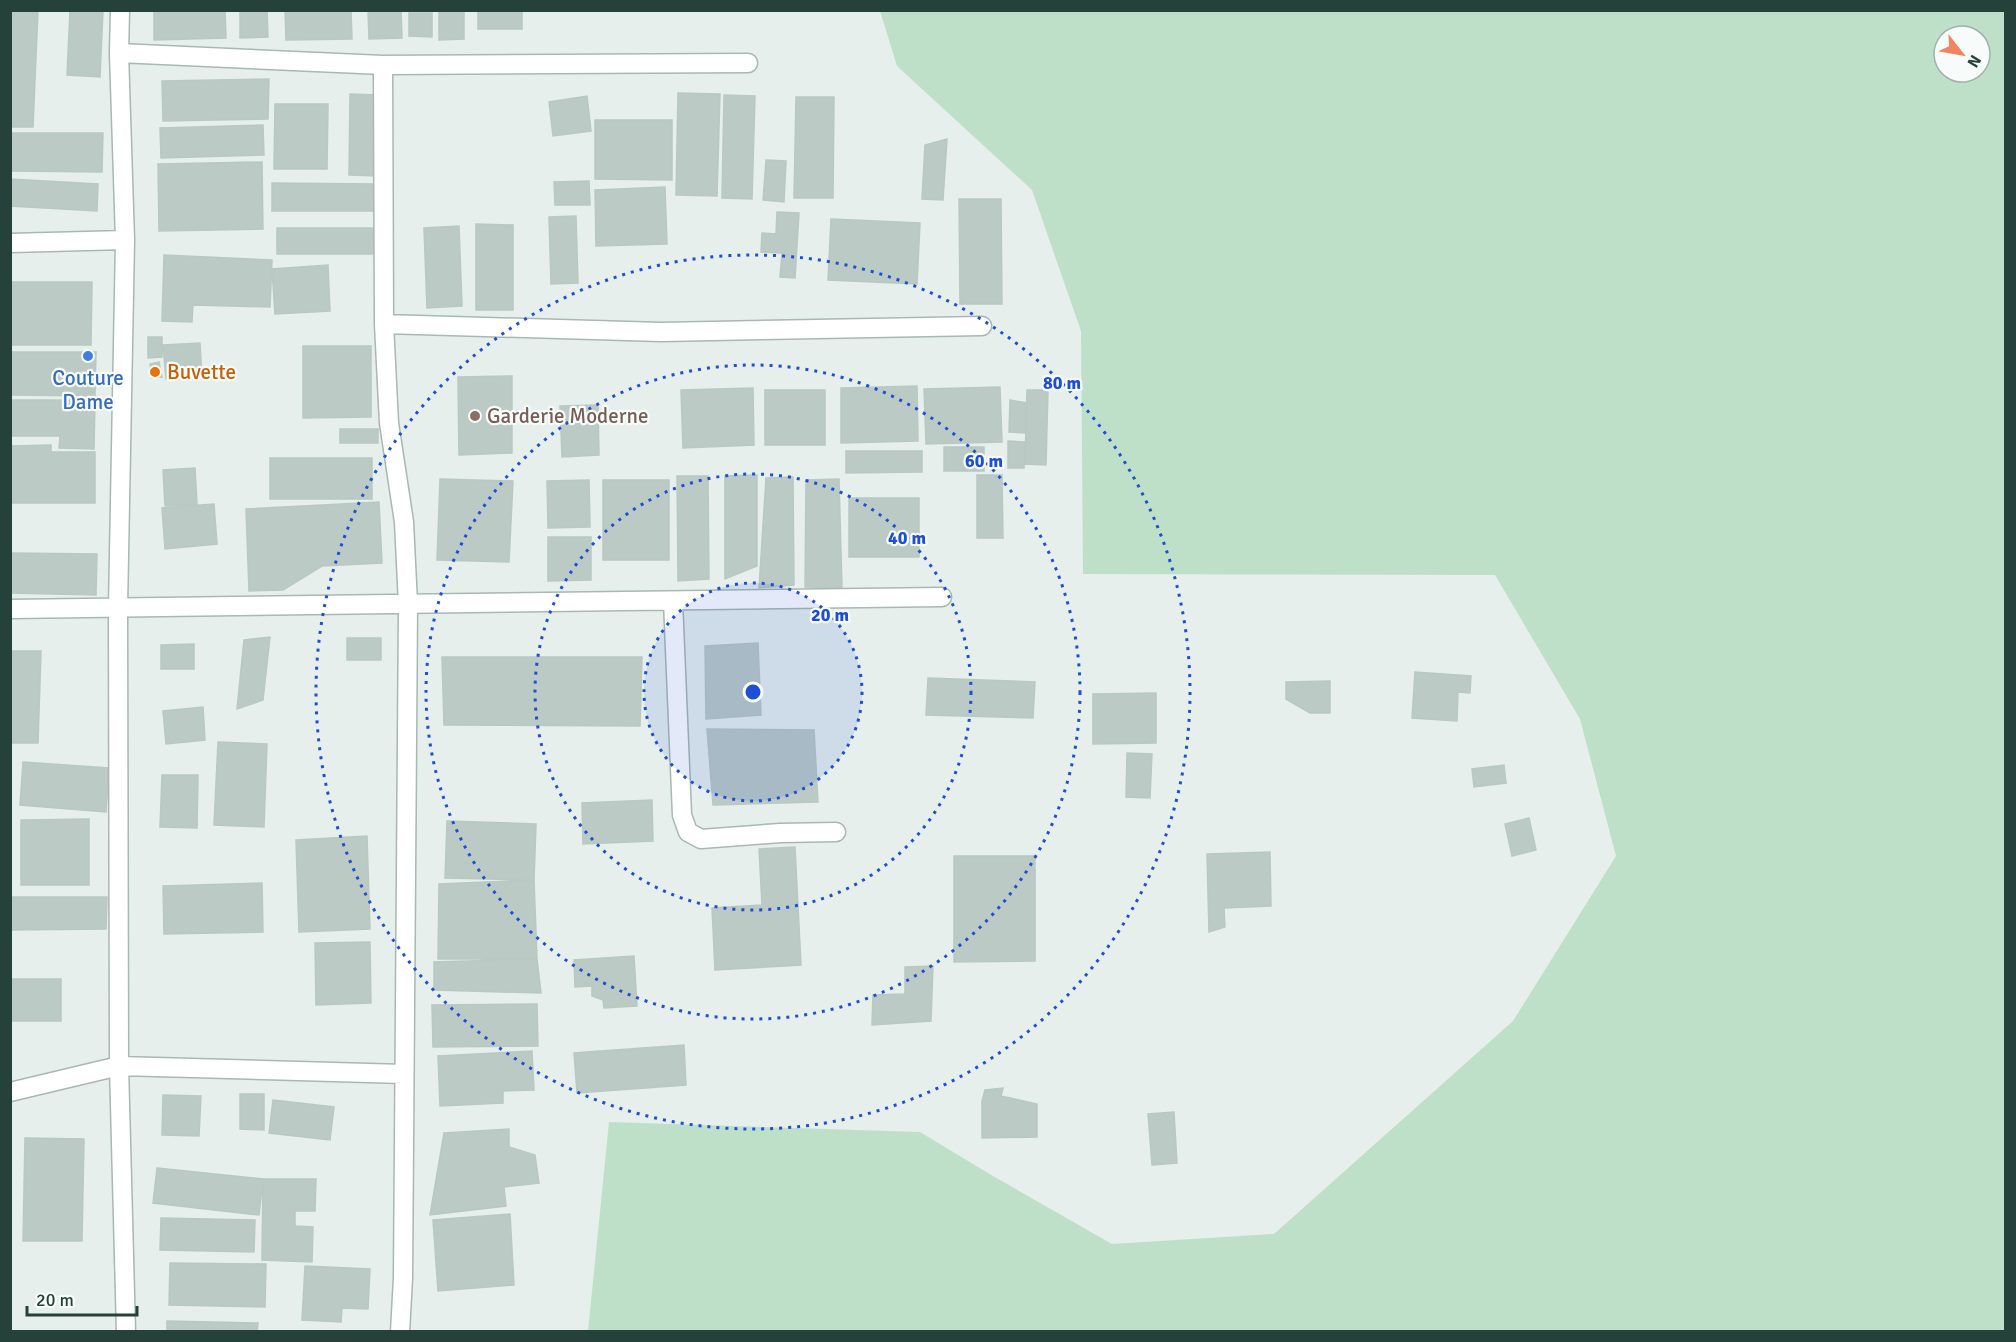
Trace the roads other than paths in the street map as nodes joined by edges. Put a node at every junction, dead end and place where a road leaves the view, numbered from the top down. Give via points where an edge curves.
1 (120, 10) edge
2 (119, 53) junction
3 (748, 63) dead end
4 (383, 65) junction
5 (125, 240) junction
6 (10, 243) edge
7 (384, 324) junction
8 (982, 326) dead end
9 (942, 597) dead end
10 (673, 601) junction
11 (408, 604) junction
12 (118, 607) junction
13 (10, 609) edge
14 (836, 832) dead end
15 (119, 1066) junction
16 (404, 1074) junction
17 (10, 1092) edge
18 (126, 1332) edge
19 (400, 1332) edge

1 - 2 street
2 - 4 street
2 - 5 street
3 - 4 street
4 - 7 street
5 - 6 street
5 - 12 street
7 - 8 street via 661,332
7 - 11 street via 389,423 404,522
9 - 10 street
10 - 11 street
10 - 14 street via 682,815 688,832 701,839
11 - 12 street
11 - 16 street
12 - 13 street
12 - 15 street
15 - 16 street
15 - 17 street
15 - 18 street
16 - 19 street

